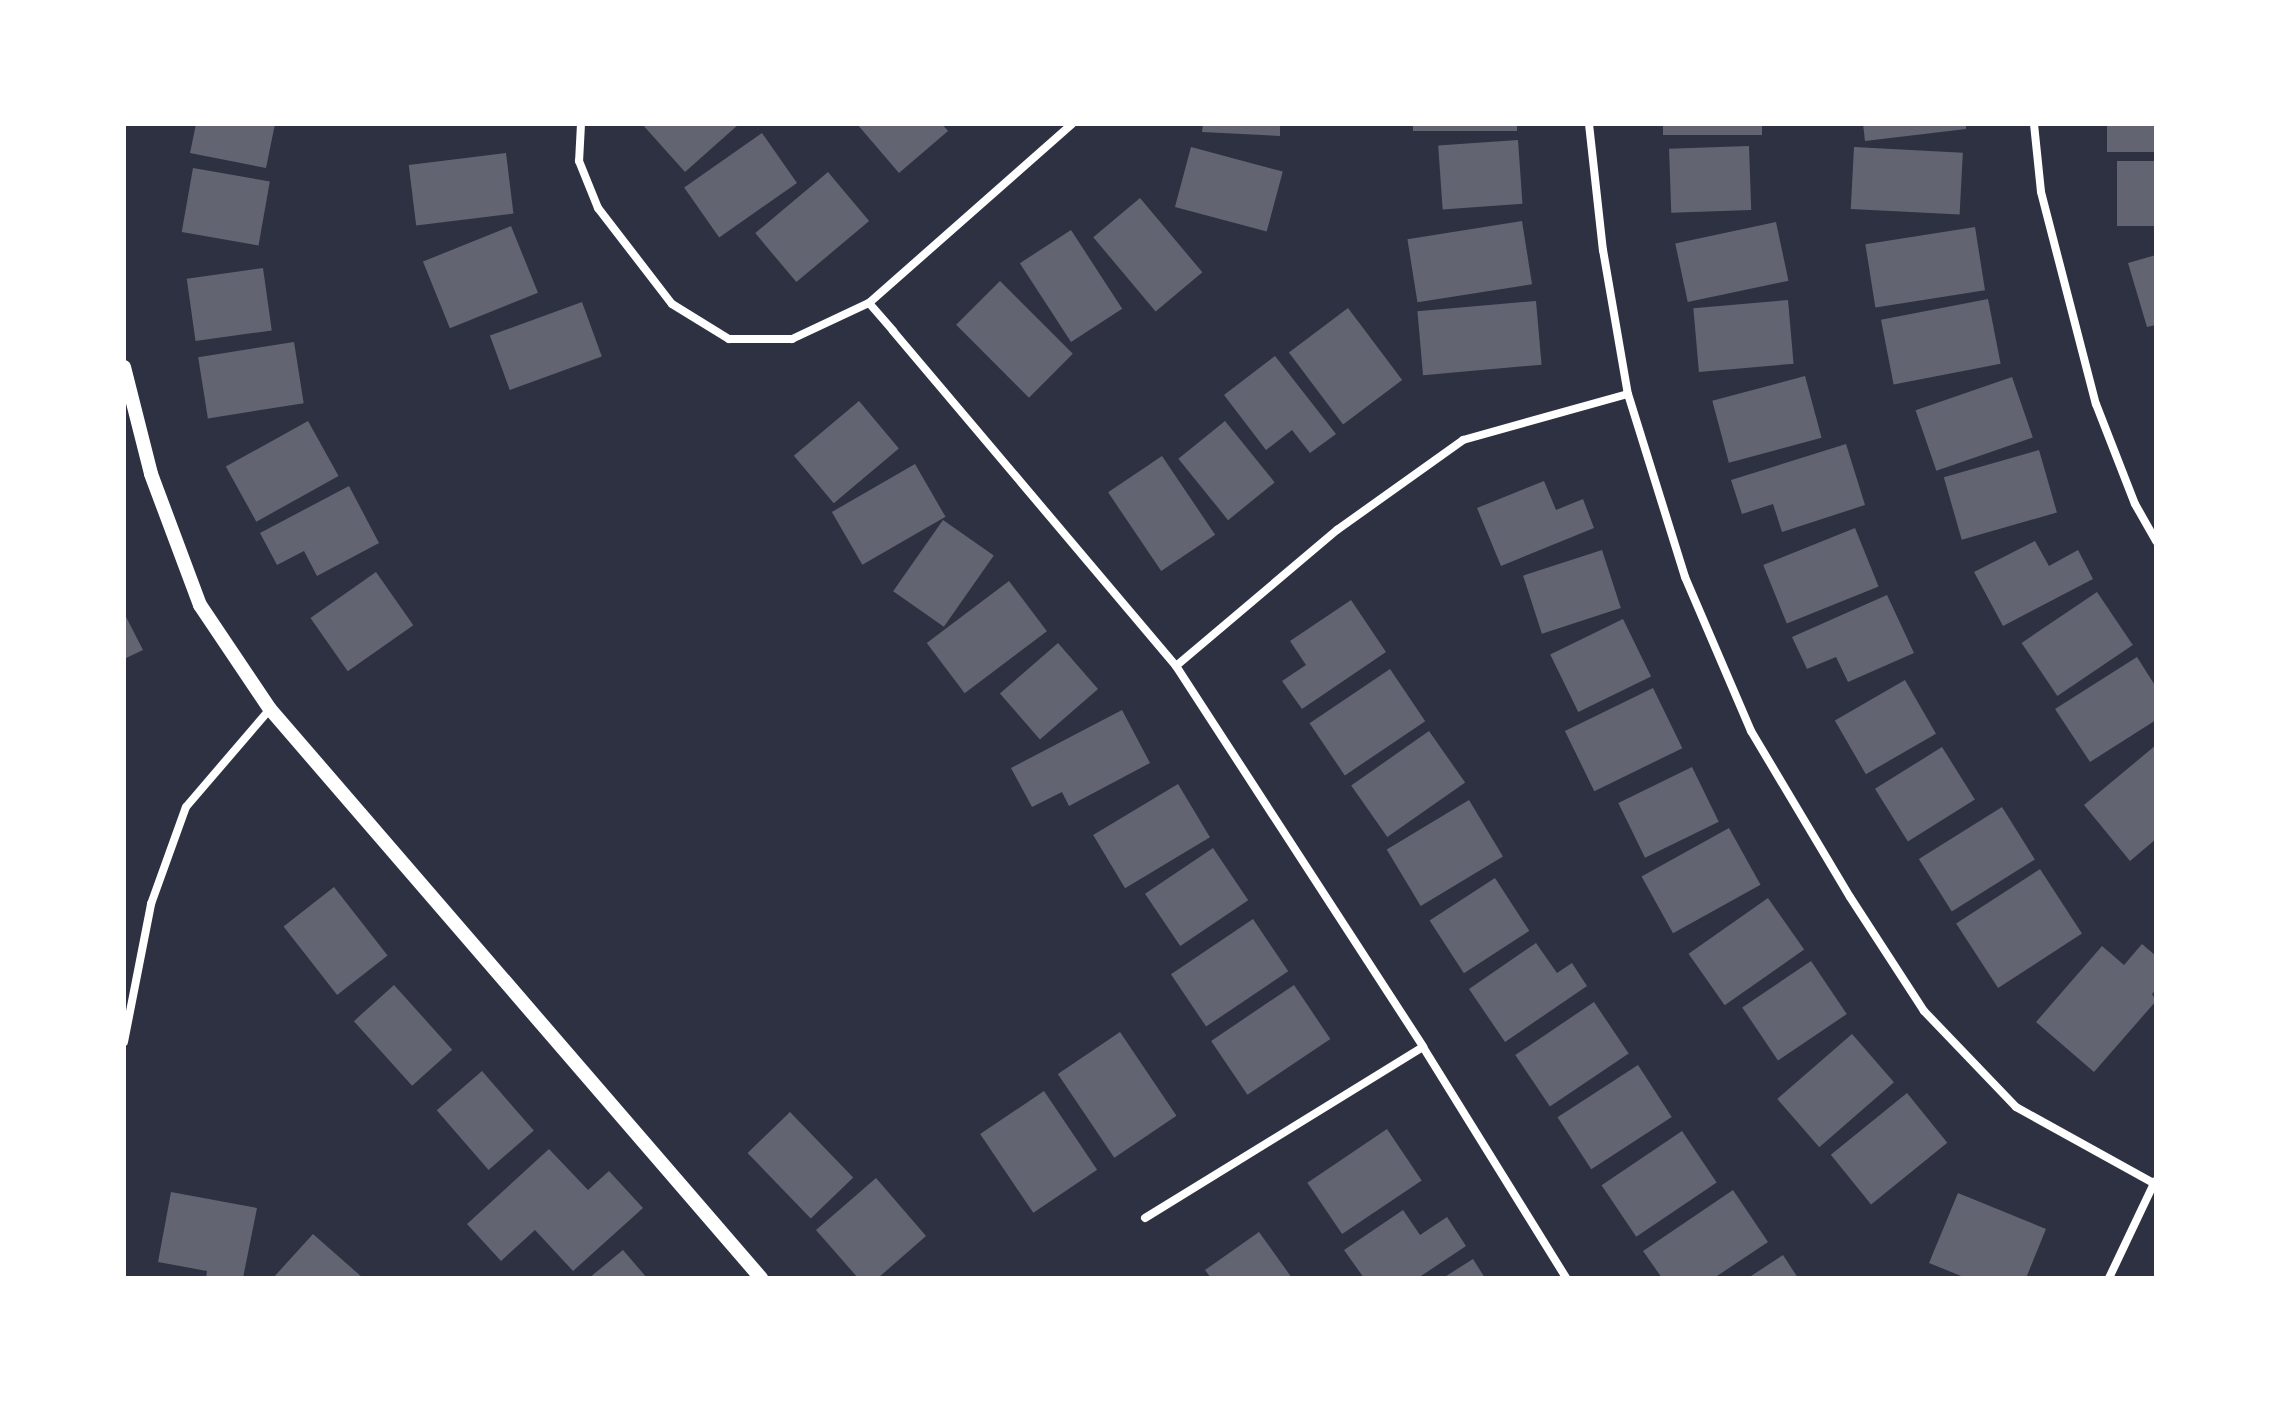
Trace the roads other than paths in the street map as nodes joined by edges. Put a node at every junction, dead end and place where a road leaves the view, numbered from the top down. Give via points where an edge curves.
1 (581, 124) edge
2 (1072, 124) edge
3 (1589, 124) edge
4 (2034, 124) edge
5 (869, 303) junction
6 (124, 367) edge
7 (1628, 394) junction
8 (2156, 541) edge
9 (1176, 666) junction
10 (270, 709) junction
11 (124, 1042) edge
12 (1423, 1047) junction
13 (2155, 1181) edge
14 (1145, 1218) dead end
15 (761, 1278) edge
16 (1566, 1278) edge
17 (2109, 1278) edge

1 - 5 street via 579,161 598,208 672,304 729,339 792,339
2 - 5 street
3 - 7 street via 1603,250
4 - 8 street via 2041,192 2096,404 2135,504
5 - 9 street
6 - 10 street via 151,474 200,605
7 - 9 street via 1463,440 1337,530
7 - 13 street via 1685,577 1751,731 1924,1011 2016,1107
9 - 12 street
10 - 11 street via 186,807 151,904
10 - 15 street
12 - 14 street
12 - 16 street
13 - 17 street

